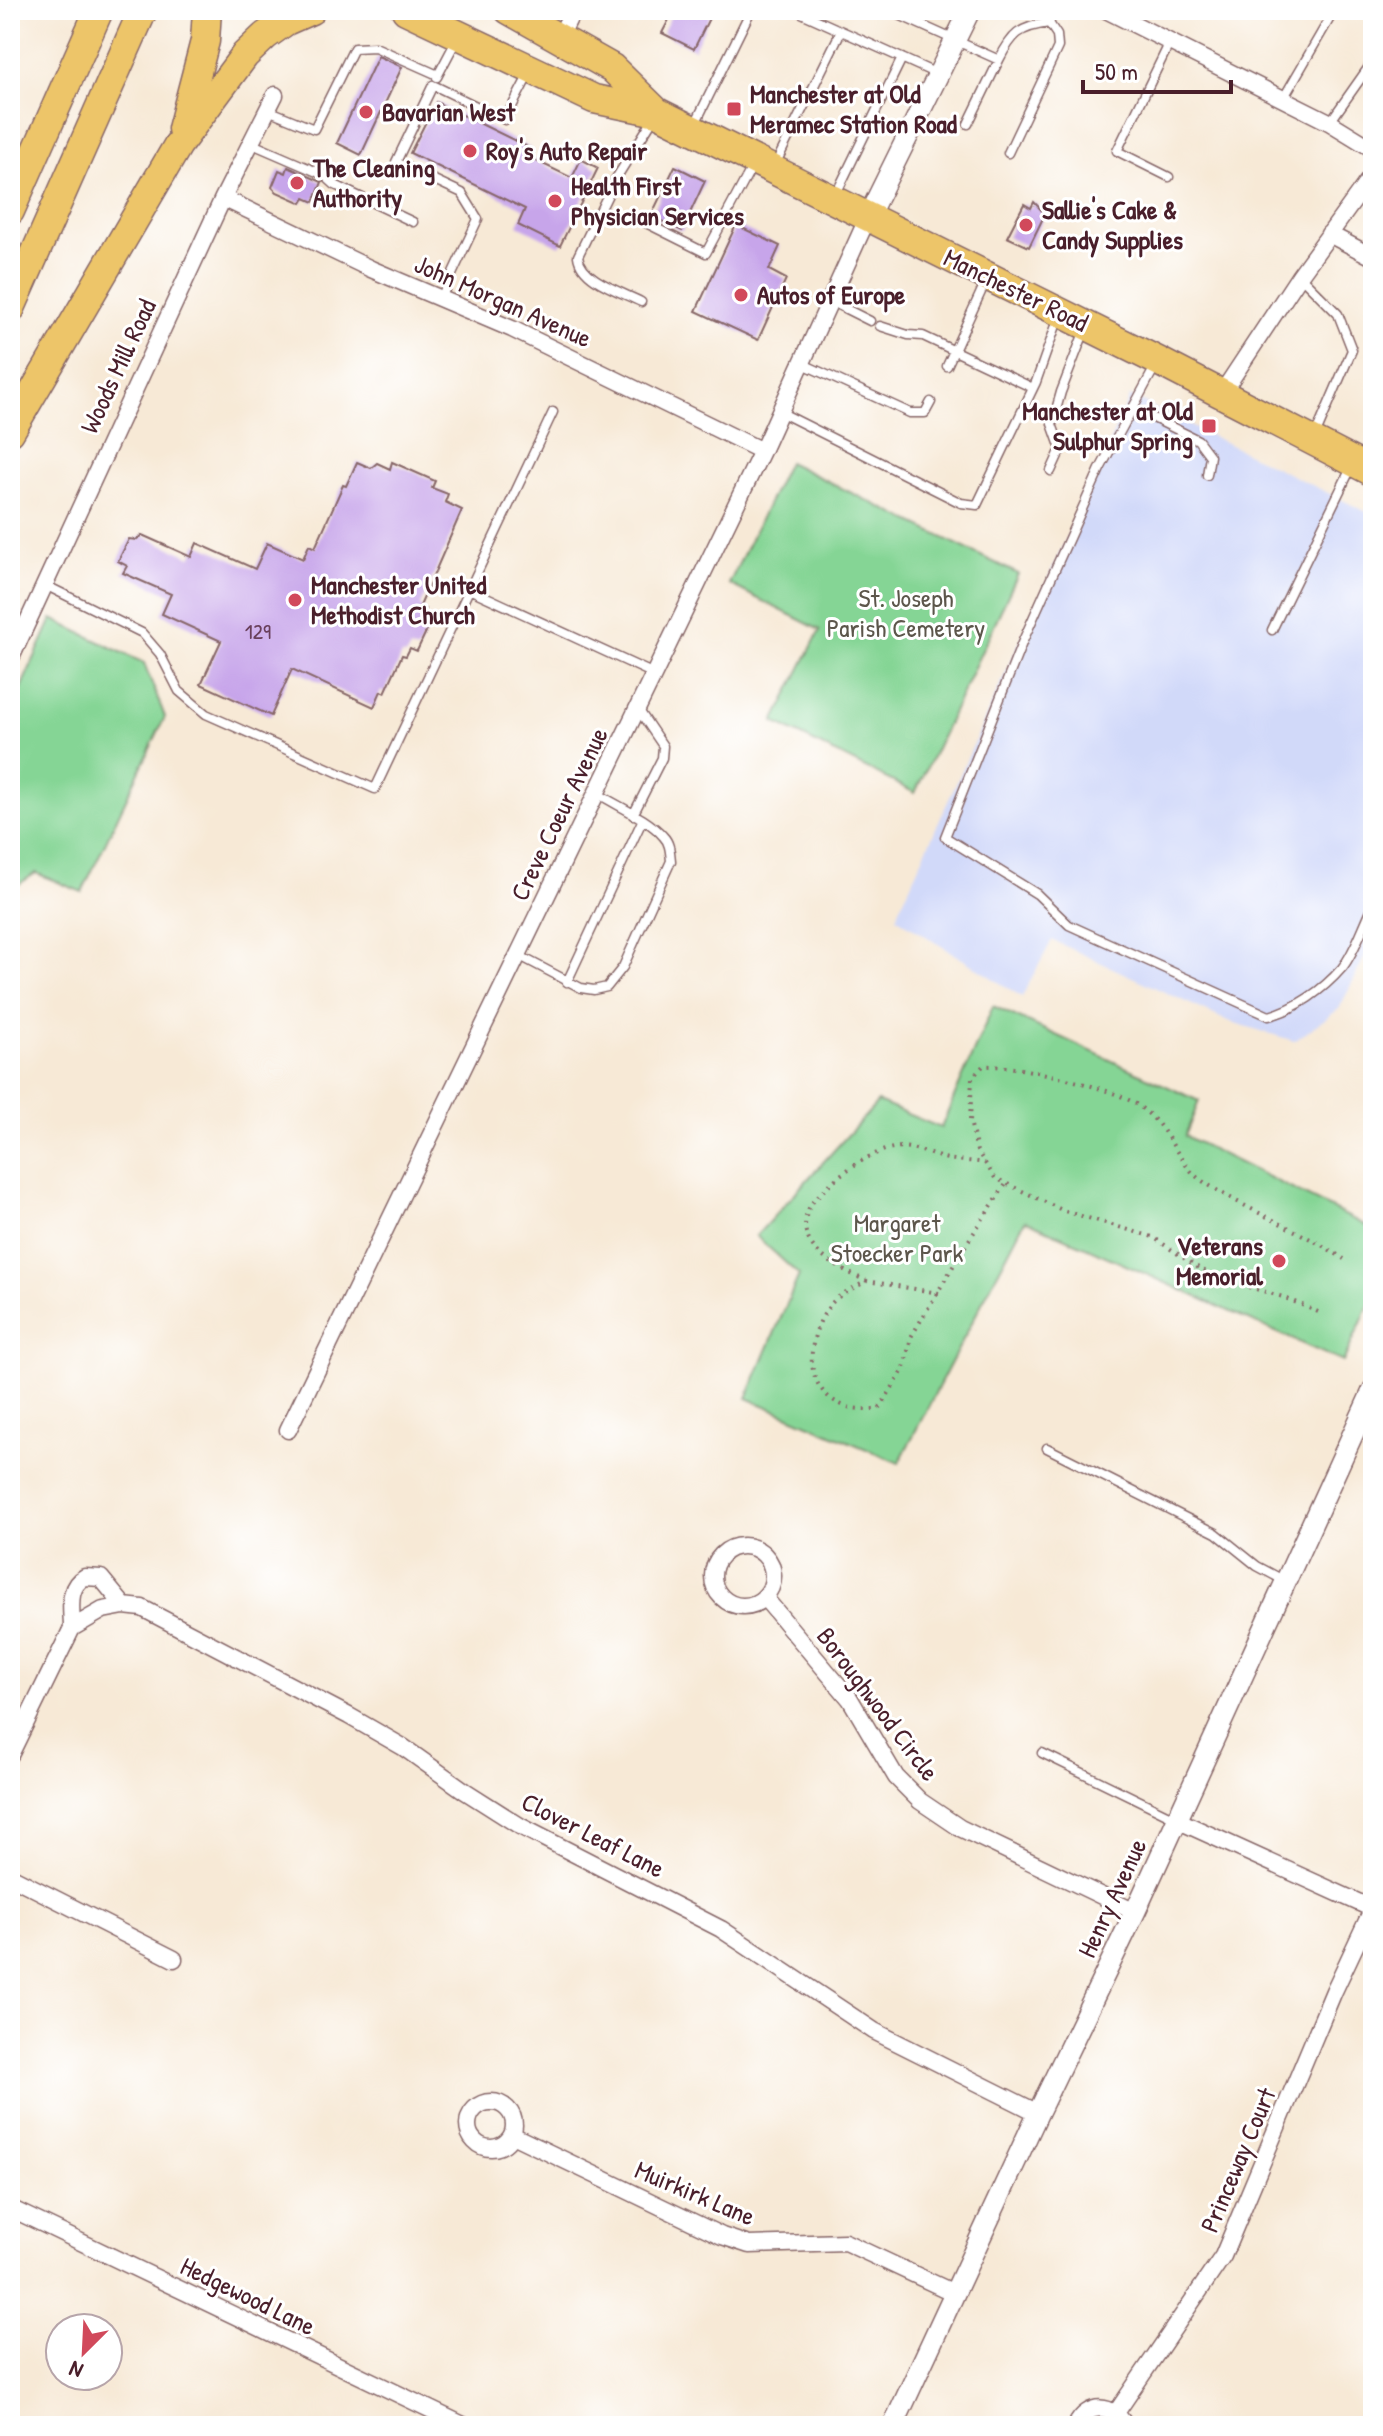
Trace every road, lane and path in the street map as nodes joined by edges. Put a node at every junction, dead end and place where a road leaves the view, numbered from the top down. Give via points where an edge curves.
1 (207, 10) edge
2 (311, 10) edge
3 (406, 10) edge
4 (509, 10) edge
5 (573, 10) edge
6 (751, 10) edge
7 (795, 10) edge
8 (888, 10) edge
9 (970, 10) edge
10 (1055, 10) edge
11 (1106, 10) edge
12 (1334, 11) edge
13 (97, 14) edge
14 (138, 23) edge
15 (1049, 23) junction
16 (841, 31) junction
17 (459, 35) junction
18 (559, 39) junction
19 (955, 41) junction
20 (1170, 42) junction
21 (902, 58) junction
22 (999, 60) junction
23 (1373, 61) edge
24 (532, 70) junction
25 (438, 75) junction
26 (938, 75) junction
27 (433, 85) junction
28 (1283, 100) junction
29 (271, 102) joint
30 (657, 112) junction
31 (1329, 122) junction
32 (968, 124) dead end
33 (693, 129) junction
34 (250, 143) junction
35 (178, 145) junction
36 (1373, 149) edge
37 (1008, 153) dead end
38 (764, 165) junction
39 (1373, 174) edge
40 (1169, 177) dead end
41 (223, 198) junction
42 (833, 200) junction
43 (10, 211) edge
44 (868, 217) junction
45 (642, 221) dead end
46 (413, 222) dead end
47 (1329, 234) junction
48 (1373, 257) edge
49 (1300, 275) junction
50 (988, 276) junction
51 (441, 298) junction
52 (830, 301) junction
53 (641, 302) dead end
54 (10, 310) edge
55 (1061, 313) junction
56 (870, 321) dead end
57 (880, 326) dead end
58 (1087, 326) junction
59 (955, 350) junction
60 (1158, 361) junction
61 (803, 364) junction
62 (947, 366) dead end
63 (1033, 388) junction
64 (1222, 393) junction
65 (931, 402) dead end
66 (1133, 408) junction
67 (553, 412) dead end
68 (780, 412) junction
69 (10, 432) edge
70 (1313, 441) junction
71 (762, 451) junction
72 (1363, 467) edge
73 (1051, 471) dead end
74 (1207, 475) dead end
75 (44, 585) junction
76 (469, 589) junction
77 (1272, 630) dead end
78 (10, 660) edge
79 (654, 674) junction
80 (638, 708) junction
81 (597, 793) junction
82 (633, 815) junction
83 (642, 821) junction
84 (1373, 906) edge
85 (518, 954) junction
86 (567, 982) junction
87 (985, 1163) junction
88 (1006, 1184) junction
89 (1344, 1259) dead end
90 (867, 1281) junction
91 (939, 1293) junction
92 (1318, 1312) dead end
93 (1373, 1390) edge
94 (288, 1430) dead end
95 (1047, 1448) dead end
96 (1286, 1581) junction
97 (764, 1597) dead end
98 (124, 1606) junction
99 (72, 1628) junction
100 (1042, 1753) dead end
101 (10, 1755) edge
102 (1177, 1820) junction
103 (10, 1876) edge
104 (1373, 1909) edge
105 (1135, 1912) junction
106 (174, 1959) dead end
107 (1038, 2113) junction
108 (512, 2135) dead end
109 (10, 2208) edge
110 (954, 2293) junction
111 (1121, 2419) edge
112 (465, 2426) edge
113 (893, 2426) edge
114 (1076, 2426) edge

1 - 35 highway via 205,41
2 - 35 highway via 286,21 245,55
3 - 17 highway, Manchester Road
4 - 18 highway, Manchester Road
5 - 18 street
6 - 33 lane
7 - 16 lane
8 - 19 lane
9 - 19 street
10 - 15 lane
11 - 20 street
12 - 28 lane
13 - 43 highway
14 - 54 highway
15 - 22 lane via 1017,32
15 - 37 lane via 1058,47
16 - 21 lane
16 - 38 lane
17 - 24 highway, Manchester Road
17 - 25 lane
18 - 30 highway, Manchester Road via 612,68
19 - 22 lane
19 - 26 street
20 - 28 street
20 - 40 lane via 1117,151
21 - 26 lane
21 - 42 lane
22 - 32 lane
23 - 31 lane
24 - 27 lane via 505,120
24 - 30 highway, Manchester Road via 594,99
25 - 27 lane
25 - 29 lane via 375,47 354,48 314,129
26 - 44 street
27 - 51 lane via 396,162 462,193 478,219
28 - 31 street
29 - 34 street, Woods Mill Road
30 - 33 highway, Manchester Road
30 - 53 lane via 615,180 578,256 588,274
31 - 36 street
33 - 38 highway, Manchester Road
34 - 41 street, Woods Mill Road
34 - 46 lane
35 - 69 highway
38 - 42 highway, Manchester Road
38 - 45 lane via 706,253
39 - 47 street
41 - 51 street, John Morgan Avenue
41 - 75 street, Woods Mill Road
42 - 44 highway, Manchester Road
44 - 50 highway, Manchester Road
44 - 52 street, Creve Coeur Avenue
47 - 48 street
47 - 49 street
49 - 64 street
49 - 70 lane via 1338,314 1352,350
50 - 55 highway, Manchester Road
50 - 59 lane
51 - 71 street, John Morgan Avenue
52 - 56 lane
52 - 61 street, Creve Coeur Avenue
55 - 58 highway, Manchester Road
55 - 63 lane
57 - 59 lane
58 - 60 highway, Manchester Road
58 - 73 lane via 1052,424 1061,449
59 - 62 lane
59 - 63 lane
60 - 64 highway, Manchester Road
60 - 66 lane
61 - 65 lane via 910,413 925,413
61 - 68 street, Creve Coeur Avenue
63 - 68 lane via 977,505 961,503
64 - 70 highway, Manchester Road
66 - 74 lane via 1198,440 1210,456
66 - 84 lane via 1028,629 945,837 1037,894 1069,925 1269,1016 1286,1012 1343,967
67 - 76 lane
68 - 71 street, Creve Coeur Avenue
70 - 72 highway, Manchester Road
71 - 79 street, Creve Coeur Avenue
72 - 77 lane
75 - 76 lane via 142,633 179,691 206,714 375,789
75 - 78 street, Woods Mill Road
76 - 79 lane
79 - 80 street, Creve Coeur Avenue
80 - 81 street, Creve Coeur Avenue
80 - 82 lane via 663,746
81 - 82 lane
81 - 85 street, Creve Coeur Avenue
82 - 83 lane
83 - 86 lane
83 - 86 lane via 664,836 671,861 623,967 607,987 594,990
85 - 86 lane
85 - 94 street, Creve Coeur Avenue
87 - 88 path
87 - 89 path via 970,1121 972,1078 983,1066 999,1065 1042,1074 1133,1102 1158,1123 1200,1180
87 - 90 path via 893,1147 844,1169 810,1206 805,1225 819,1253
88 - 91 path
88 - 92 path via 1064,1211 1153,1237 1200,1269
90 - 91 path
90 - 91 path via 831,1303 811,1355 818,1387 852,1408 879,1409 904,1369 911,1337
93 - 96 street, Henry Avenue
95 - 96 lane via 1216,1533 1257,1566
96 - 102 street, Henry Avenue
97 - 105 street, Boroughwood Circle via 850,1699 910,1792 960,1828
98 - 99 street via 103,1610
98 - 99 street, Clover Leaf Lane via 101,1578 85,1577 72,1591
98 - 107 street, Clover Leaf Lane via 142,1608 349,1716 520,1826 721,1929 874,2031
99 - 101 street, Clover Leaf Lane
100 - 102 lane
102 - 104 street
102 - 105 street, Henry Avenue
103 - 106 street
104 - 111 street, Princeway Court via 1223,2256
105 - 107 street, Henry Avenue
107 - 110 street, Henry Avenue
108 - 110 street, Muirkirk Lane via 736,2241 845,2242
109 - 112 street, Hedgewood Lane
110 - 113 street, Henry Avenue
111 - 114 street, Princeway Court via 1092,2409

